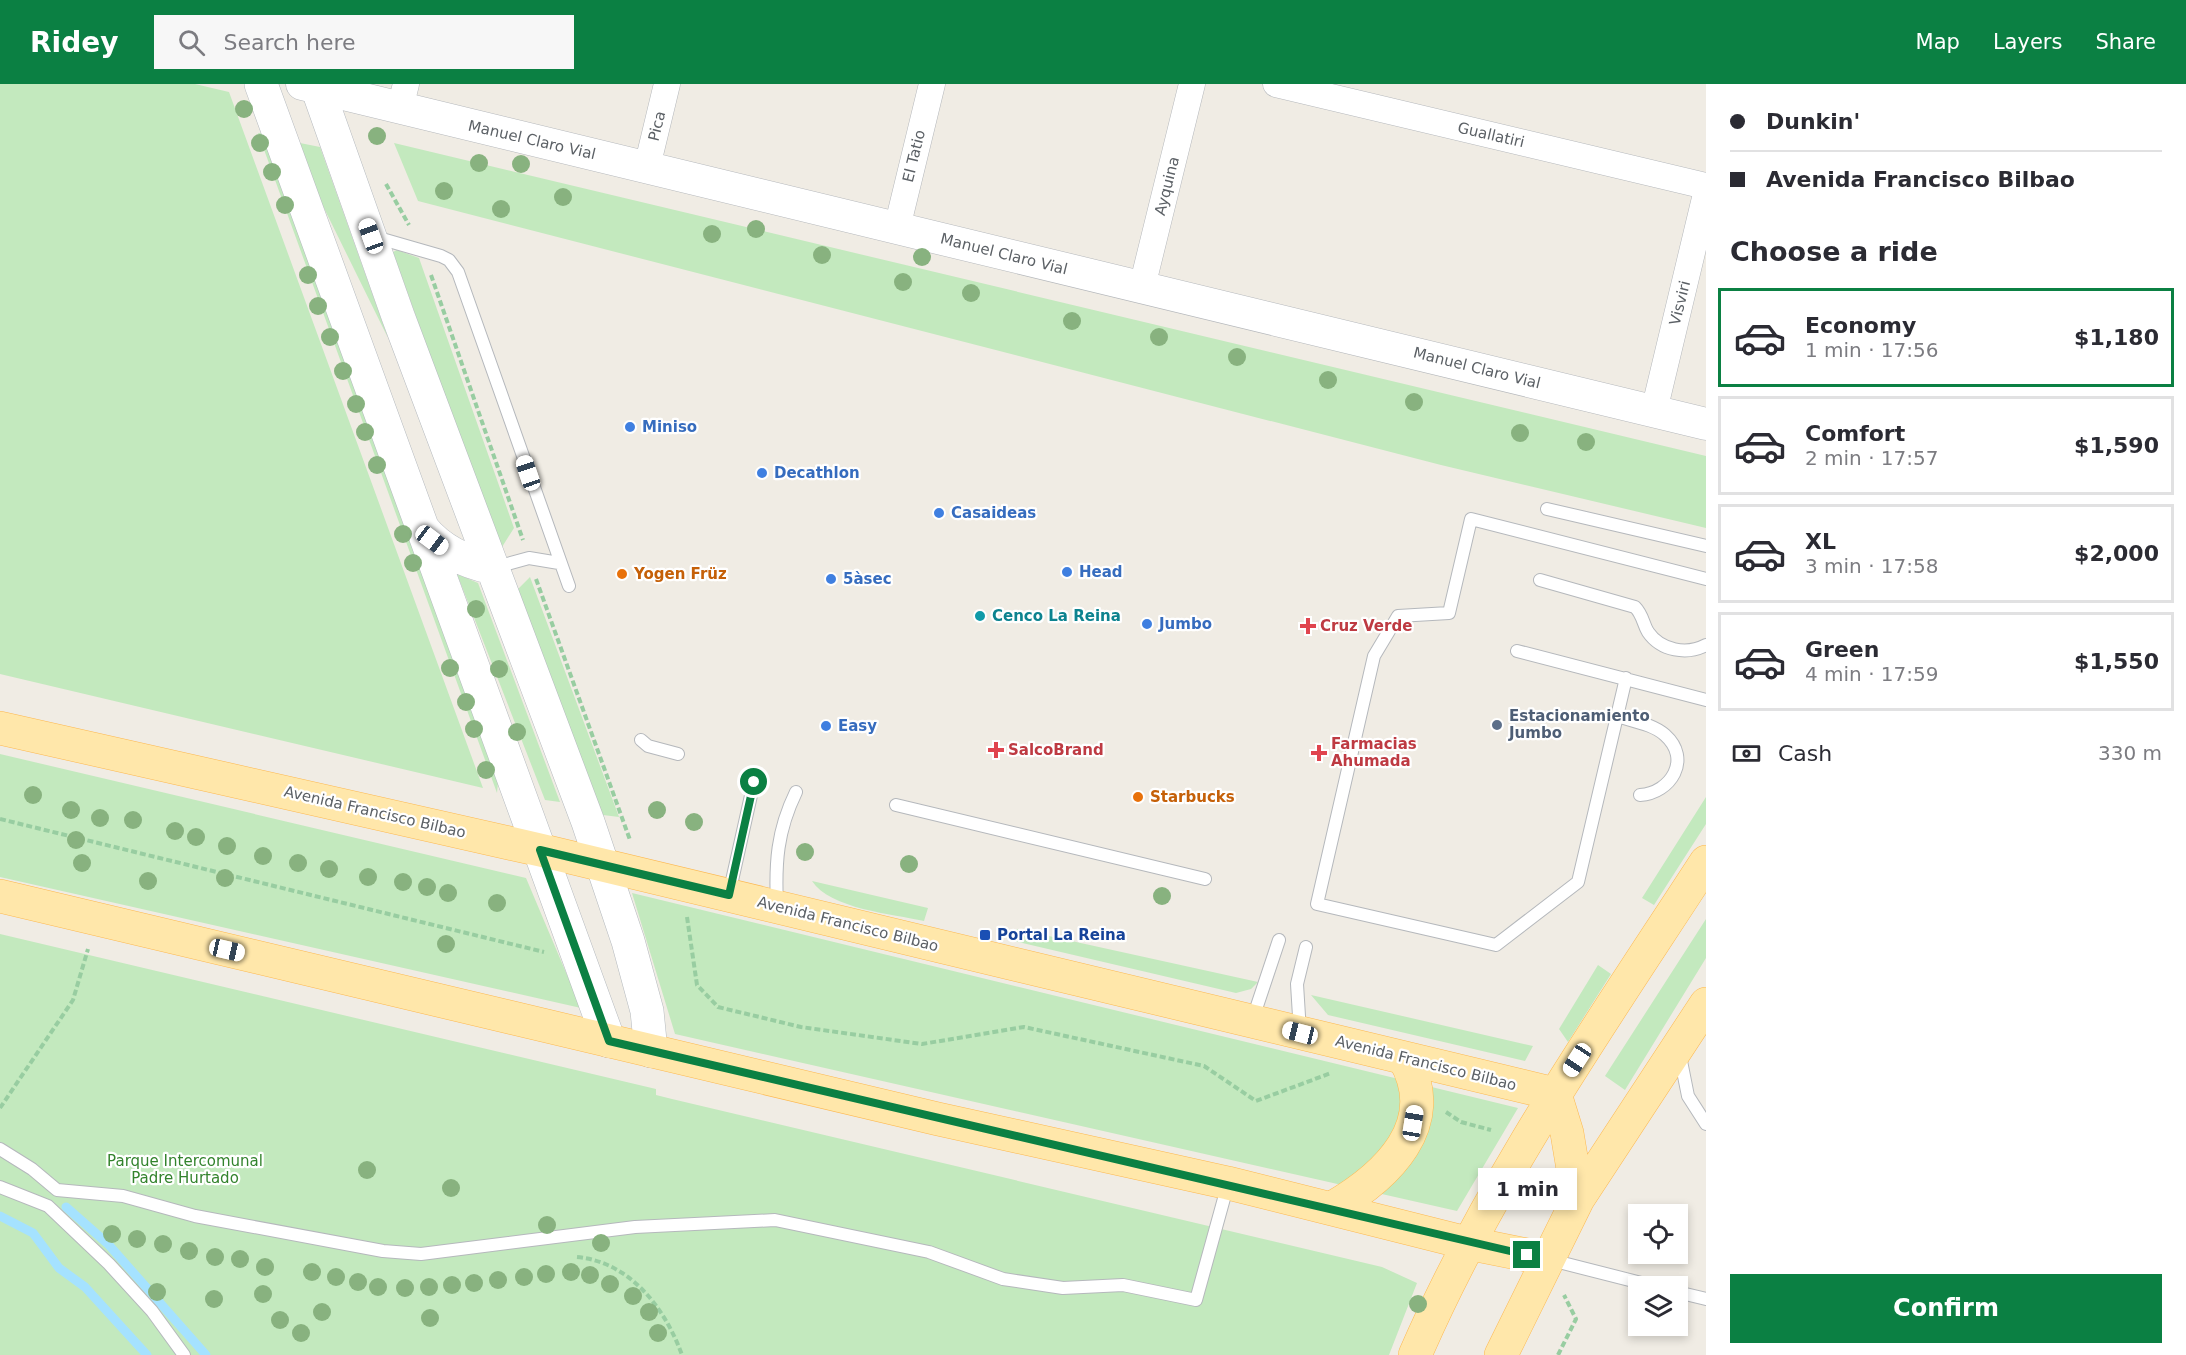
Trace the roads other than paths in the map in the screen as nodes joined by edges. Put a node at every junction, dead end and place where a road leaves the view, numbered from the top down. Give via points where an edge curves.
1 (261, 84) edge
2 (667, 84) edge
3 (932, 84) edge
4 (1192, 84) edge
5 (1276, 84) edge
6 (312, 85) edge
7 (403, 96) edge
8 (647, 167) junction
9 (1706, 186) edge
10 (1706, 194) edge
11 (897, 228) junction
12 (371, 236) junction
13 (1142, 287) junction
14 (1654, 411) junction
15 (1706, 424) edge
16 (1547, 509) dead end
17 (422, 527) junction
18 (1706, 546) edge
19 (559, 563) junction
20 (493, 568) junction
21 (1706, 579) edge
22 (1540, 580) dead end
23 (569, 586) dead end
24 (1706, 645) edge
25 (1517, 651) dead end
26 (1626, 678) junction
27 (1706, 700) edge
28 (1617, 716) junction
29 (0, 728) edge
30 (641, 740) dead end
31 (678, 754) dead end
32 (754, 782) dead end
33 (796, 792) dead end
34 (1640, 795) dead end
35 (896, 805) dead end
36 (540, 850) junction
37 (1706, 862) edge
38 (602, 865) junction
39 (1205, 879) dead end
40 (729, 895) junction
41 (0, 896) edge
42 (777, 907) junction
43 (1279, 940) dead end
44 (1306, 946) dead end
45 (1706, 1004) edge
46 (1252, 1021) junction
47 (1300, 1033) junction
48 (609, 1041) junction
49 (1680, 1044) junction
50 (651, 1050) junction
51 (1404, 1058) junction
52 (1555, 1094) junction
53 (1706, 1124) edge
54 (0, 1149) edge
55 (1228, 1183) junction
56 (0, 1187) edge
57 (1578, 1199) junction
58 (1332, 1208) junction
59 (1467, 1243) junction
60 (1547, 1259) junction
61 (1628, 1280) edge
62 (1688, 1295) edge
63 (1706, 1299) edge
64 (184, 1355) edge
65 (1415, 1355) edge
66 (1501, 1355) edge

1 - 17 main road
2 - 8 street, Pica
3 - 11 street, El Tatio
4 - 13 street, Ayquina
5 - 9 street, Guallatiri
6 - 7 street, Manuel Claro Vial
6 - 12 main road
7 - 8 street, Manuel Claro Vial
8 - 11 street, Manuel Claro Vial
10 - 14 street, Visviri
11 - 13 street, Manuel Claro Vial
12 - 19 lane via 441,255 458,272
12 - 20 main road
13 - 14 street, Manuel Claro Vial
14 - 15 street, Manuel Claro Vial
16 - 18 lane
17 - 20 main road via 447,552
17 - 36 main road
19 - 20 lane via 529,558
19 - 23 lane
20 - 38 main road
21 - 28 lane via 1471,519 1449,613 1398,616 1374,656 1317,904 1496,945 1578,882
22 - 24 lane via 1635,607 1647,630 1665,646 1688,650
25 - 26 lane
26 - 27 lane
26 - 28 lane
28 - 34 lane via 1656,729 1672,742 1676,752 1676,771 1670,782 1651,794
29 - 36 main road, Avenida Francisco Bilbao
30 - 31 lane via 648,746
32 - 40 lane
33 - 42 lane via 782,819 776,870
35 - 39 lane
36 - 38 main road, Avenida Francisco Bilbao
36 - 48 main road
37 - 52 main road
38 - 40 main road, Avenida Francisco Bilbao
38 - 50 main road via 647,1011
40 - 42 main road, Avenida Francisco Bilbao
41 - 48 main road
42 - 46 main road, Avenida Francisco Bilbao
43 - 46 lane
44 - 47 lane via 1297,984
45 - 49 main road
46 - 47 main road, Avenida Francisco Bilbao
47 - 51 main road, Avenida Francisco Bilbao
48 - 50 main road
49 - 53 lane via 1688,1096
49 - 57 main road
50 - 55 main road
51 - 52 main road, Avenida Francisco Bilbao
51 - 58 main road via 1416,1089 1413,1123 1396,1159 1355,1195
52 - 57 main road via 1567,1133
52 - 59 main road
54 - 55 lane via 57,1190 123,1196 195,1216 383,1251 421,1254 635,1227 775,1220 929,1252 1003,1279 1063,1288 1123,1285 1196,1300
55 - 58 main road
56 - 64 lane via 48,1206 152,1311
57 - 60 main road
58 - 59 main road
59 - 60 main road
59 - 65 main road
60 - 61 lane
60 - 66 main road
62 - 63 lane

